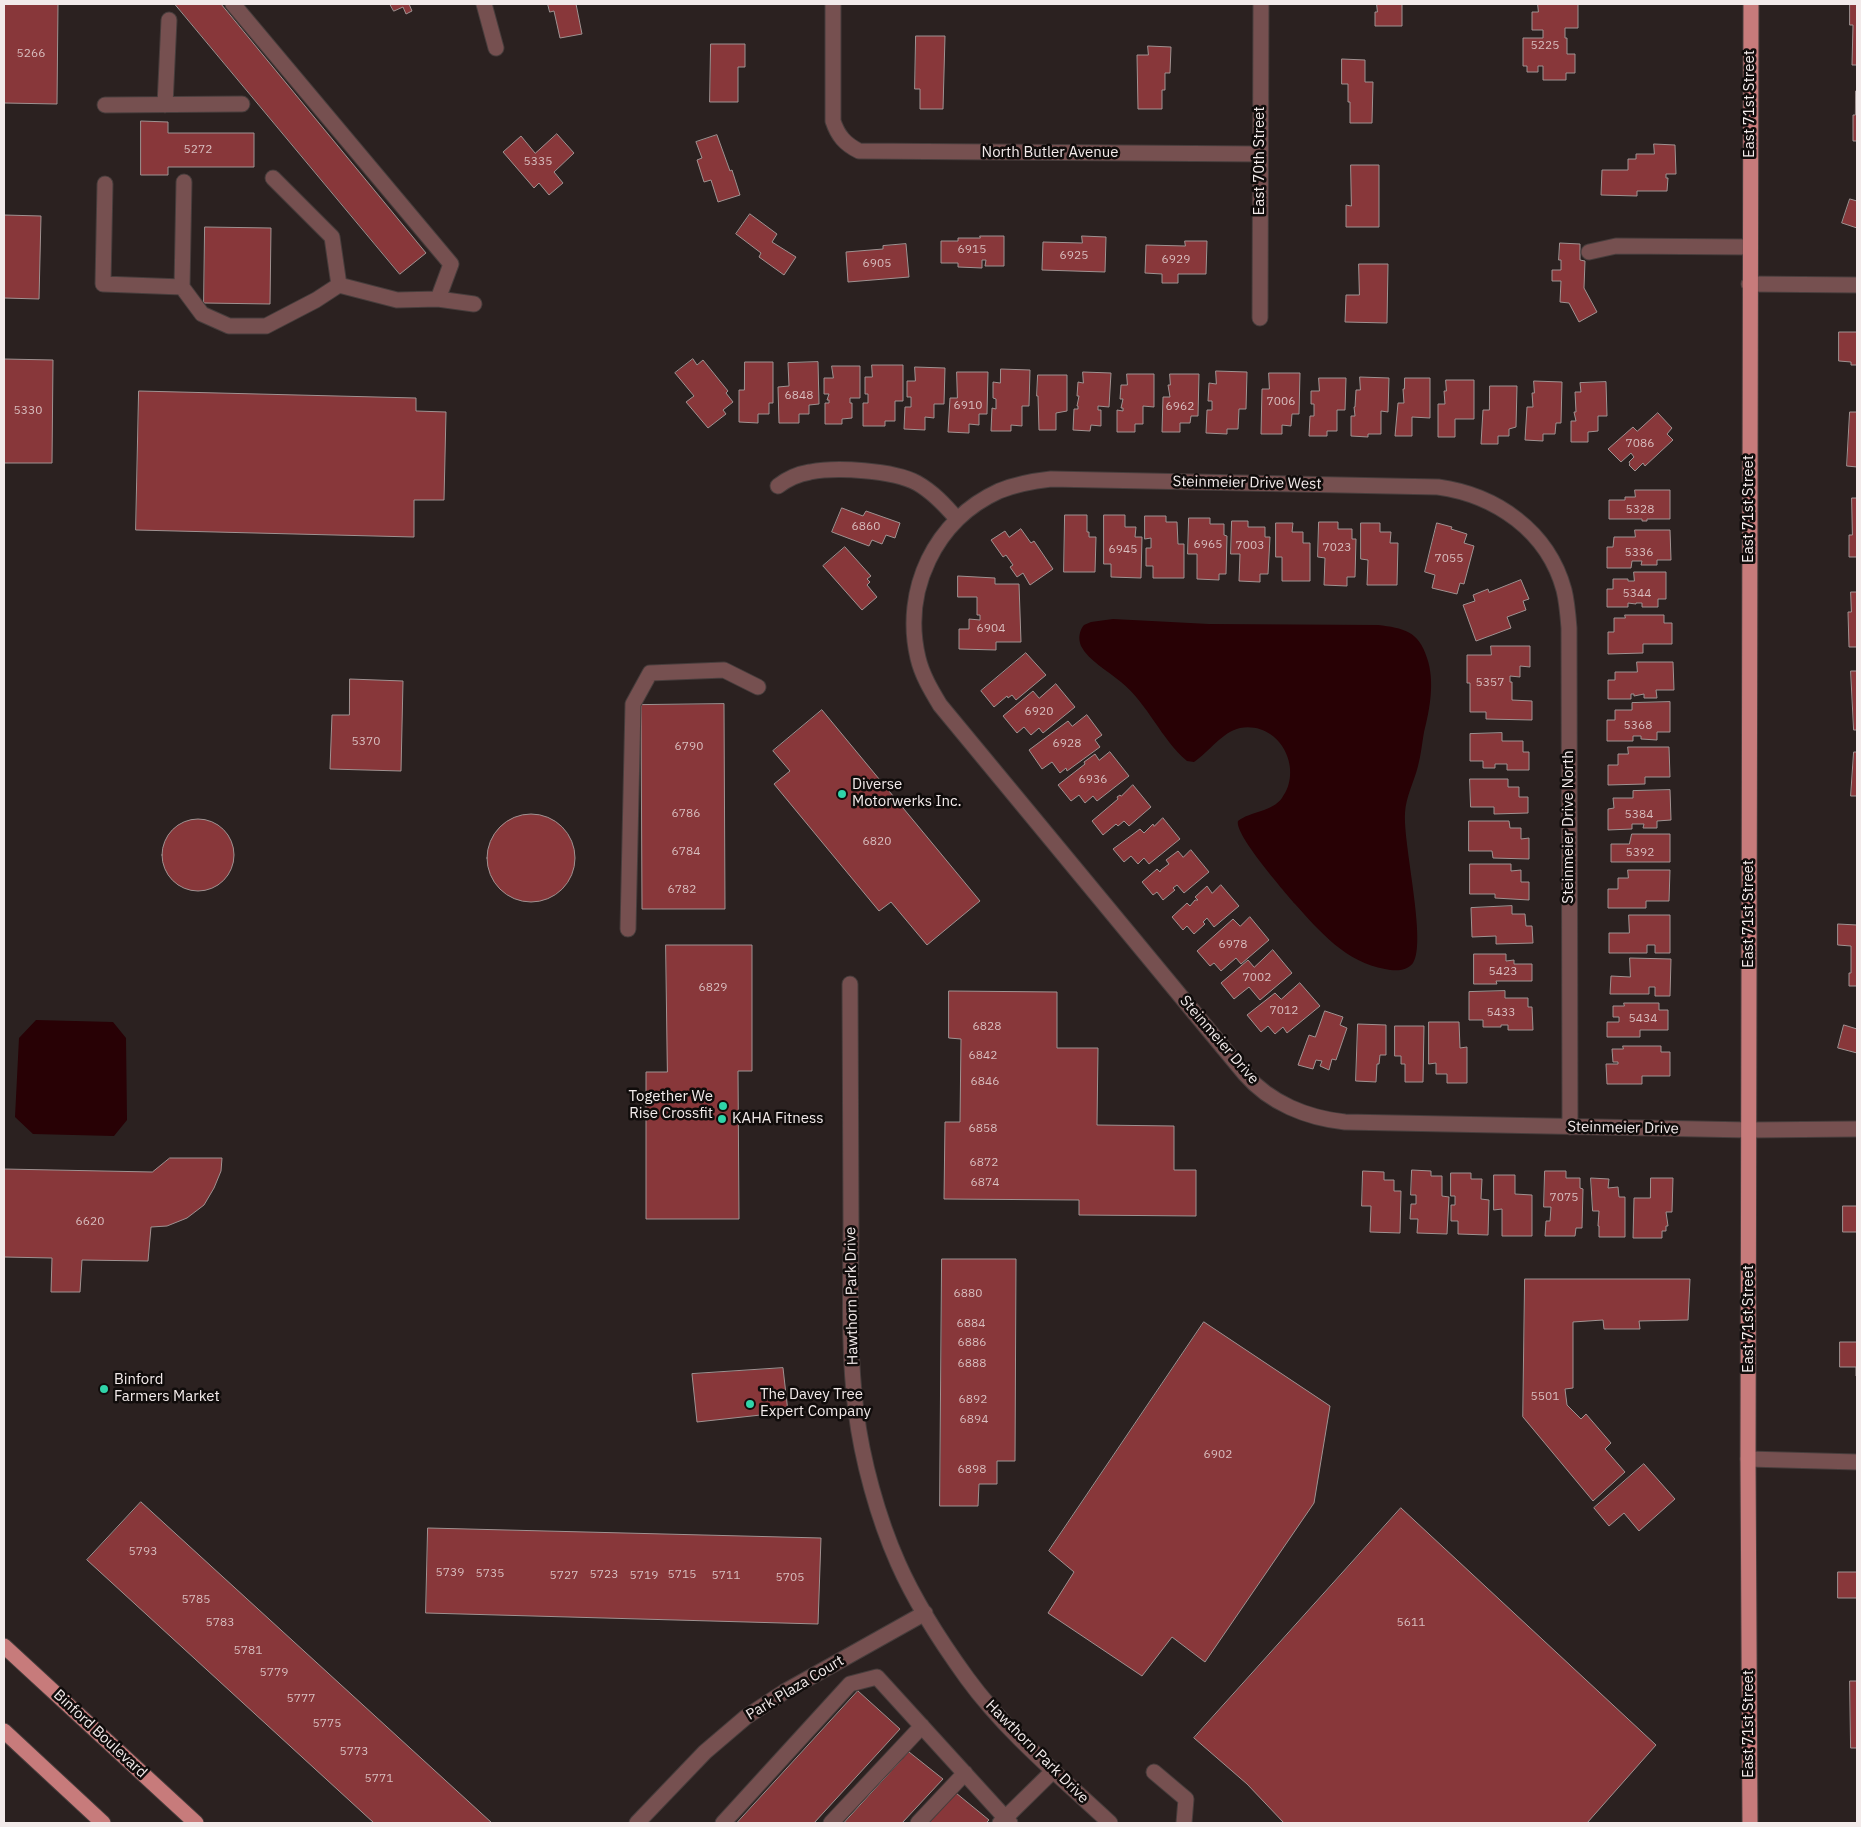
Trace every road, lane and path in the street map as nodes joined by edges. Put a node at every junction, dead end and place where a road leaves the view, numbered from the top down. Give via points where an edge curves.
1 (233, 4) edge
2 (484, 4) edge
3 (833, 4) edge
4 (1261, 4) edge
5 (1750, 4) edge
6 (169, 20) dead end
7 (496, 48) dead end
8 (165, 104) junction
9 (242, 104) dead end
10 (105, 105) dead end
11 (1260, 154) junction
12 (273, 178) dead end
13 (184, 182) dead end
14 (105, 184) dead end
15 (1749, 247) junction
16 (1589, 252) dead end
17 (1749, 284) junction
18 (338, 285) junction
19 (1857, 285) edge
20 (182, 286) junction
21 (438, 299) junction
22 (474, 304) dead end
23 (1260, 318) dead end
24 (778, 486) dead end
25 (957, 519) junction
26 (1534, 536) joint
27 (758, 687) dead end
28 (628, 929) dead end
29 (850, 984) dead end
30 (1570, 1127) junction
31 (1857, 1129) edge
32 (1749, 1130) junction
33 (1748, 1459) junction
34 (1857, 1462) edge
35 (925, 1614) junction
36 (4, 1646) edge
37 (922, 1726) junction
38 (4, 1731) edge
39 (1053, 1771) junction
40 (1154, 1772) dead end
41 (965, 1774) junction
42 (1005, 1822) edge
43 (103, 1823) edge
44 (196, 1823) edge
45 (637, 1823) edge
46 (723, 1823) edge
47 (831, 1823) edge
48 (918, 1823) edge
49 (1110, 1823) edge
50 (1184, 1823) edge
51 (1750, 1823) edge

1 - 21 street via 451,264
2 - 7 street
3 - 11 street, North Butler Avenue via 833,122 852,148 864,152
4 - 11 street, East 70th Street
5 - 15 main road, East 71st Street
6 - 8 street
8 - 9 street
8 - 10 street
11 - 23 street, East 70th Street
12 - 18 street via 332,237
13 - 20 street
14 - 20 street via 103,284
15 - 16 street via 1616,246
15 - 17 main road, East 71st Street
17 - 19 street
17 - 32 main road, East 71st Street
18 - 20 street via 266,326 229,326 202,314
18 - 21 street via 397,300
21 - 22 street
24 - 25 street via 796,476 826,470 884,472 918,483
25 - 26 street, Steinmeier Drive West via 984,498 1000,491 1025,483 1051,480 1430,487 1457,490 1490,502 1513,516
25 - 30 street, Steinmeier Drive via 929,556 917,589 913,624 918,658 927,683 940,705 1250,1080 1286,1106 1336,1122
26 - 30 street, Steinmeier Drive North via 1546,551 1562,584 1569,628
27 - 28 street via 724,670 650,673 634,704
29 - 35 street, Hawthorn Park Drive via 851,1333 856,1410 880,1513 898,1562
30 - 32 street, Steinmeier Drive
31 - 32 street, Steinmeier Drive
32 - 33 main road, East 71st Street
33 - 34 street
33 - 51 main road, East 71st Street
35 - 39 street, Hawthorn Park Drive via 986,1702
35 - 45 street, Park Plaza Court via 746,1716 705,1752
36 - 44 main road, Binford Boulevard
37 - 41 street
37 - 46 street via 877,1676 850,1684
37 - 47 street
38 - 43 main road
39 - 42 street
39 - 49 street, Hawthorn Park Drive
40 - 50 street via 1186,1799
41 - 42 street
41 - 48 street

